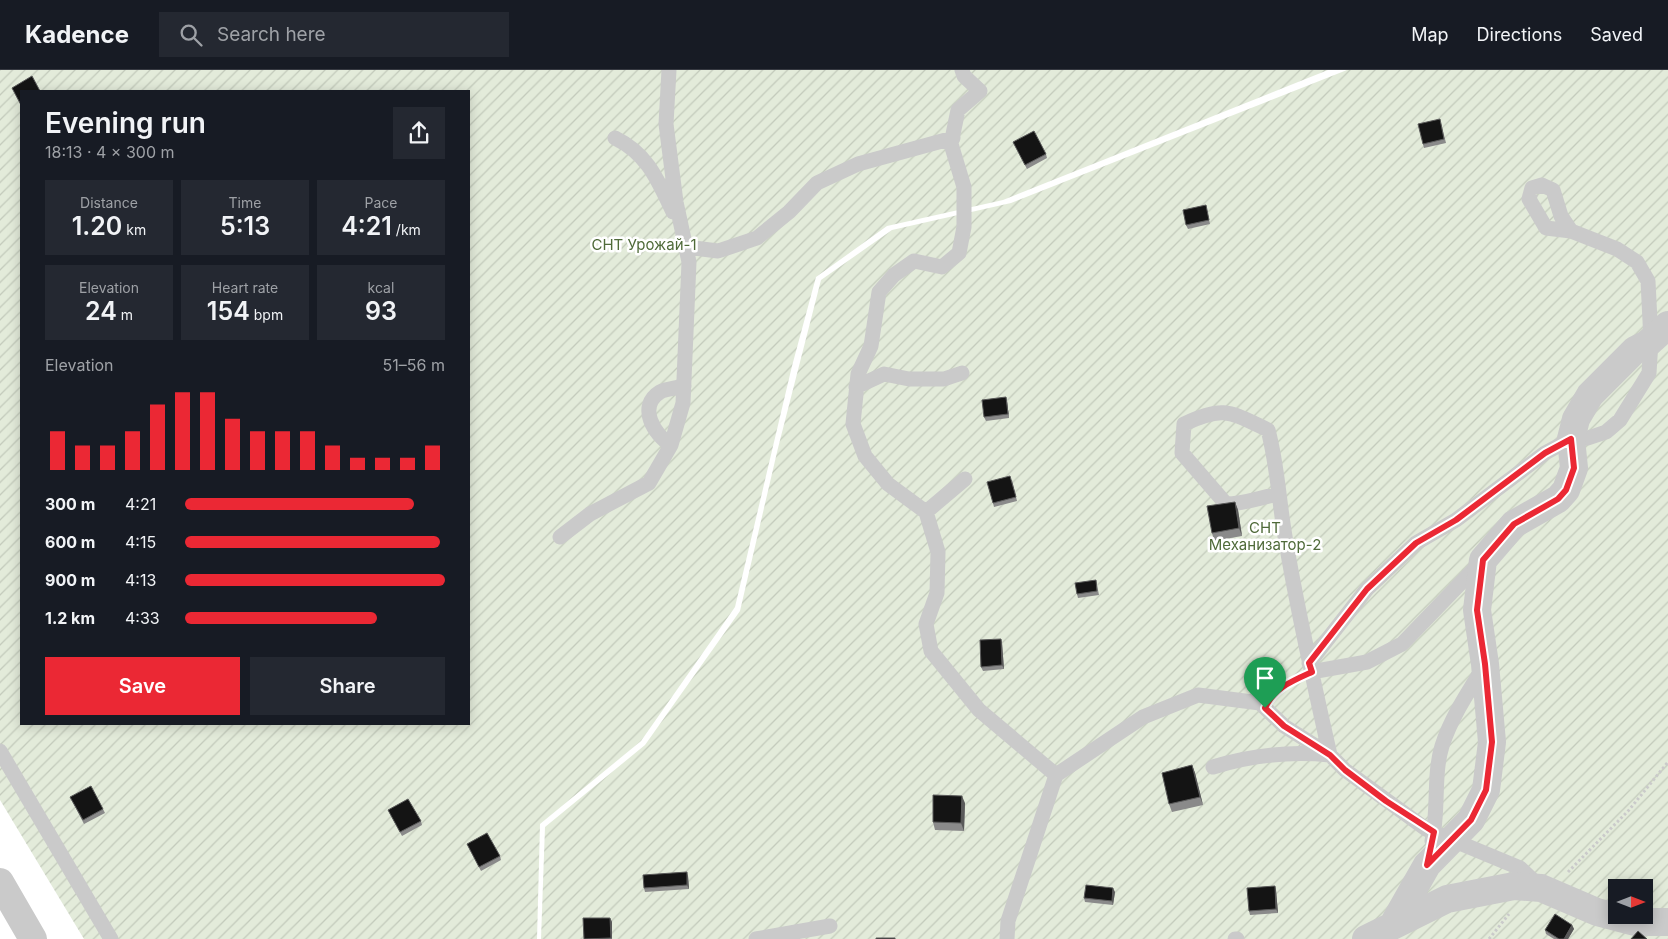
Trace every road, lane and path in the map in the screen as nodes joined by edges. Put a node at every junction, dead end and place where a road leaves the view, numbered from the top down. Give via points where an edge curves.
1 (669, 70) edge
2 (962, 70) edge
3 (615, 138) dead end
4 (952, 138) junction
5 (682, 226) junction
6 (1571, 231) dead end
7 (686, 247) junction
8 (1659, 333) edge
9 (962, 372) dead end
10 (684, 386) junction
11 (856, 387) junction
12 (1571, 439) junction
13 (670, 444) junction
14 (965, 479) dead end
15 (1279, 494) junction
16 (926, 512) junction
17 (560, 537) dead end
18 (1483, 560) junction
19 (1485, 664) junction
20 (1310, 667) junction
21 (1265, 708) junction
22 (0, 751) edge
23 (1330, 755) junction
24 (1668, 762) edge
25 (1213, 767) dead end
26 (1056, 775) junction
27 (1443, 836) junction
28 (0, 882) edge
29 (1541, 888) junction
30 (1668, 922) edge
31 (830, 926) dead end
32 (1392, 934) edge
33 (33, 939) edge
34 (111, 939) edge
35 (756, 939) edge
36 (1007, 939) edge
37 (1366, 939) edge

1 - 5 lane via 666,124
2 - 4 lane via 964,76 980,90 958,110
3 - 5 lane via 630,145 651,168
4 - 7 lane via 858,164 817,183 757,238 718,251
4 - 11 lane via 964,187 964,227 959,253 942,267 914,261 894,275 879,292 871,346 858,374
5 - 7 lane
6 - 8 lane via 1617,249 1637,262 1648,281
7 - 10 lane via 689,262
8 - 12 street via 1634,350 1590,395 1576,419
8 - 12 lane via 1649,372 1620,420 1606,432
9 - 11 lane via 944,379 909,379 884,374
10 - 13 lane via 683,403
10 - 13 lane via 660,392 650,403 649,420 659,438
11 - 16 lane via 853,424 865,456 888,484
12 - 18 street via 1574,468 1566,490 1558,499 1514,524
12 - 20 lane via 1545,453 1456,520 1416,543 1367,589
13 - 17 lane via 649,483 590,514
14 - 16 lane
15 - 15 lane via 1268,430 1231,413 1208,413 1184,424 1182,453 1226,504 1240,504
15 - 20 lane
16 - 26 lane via 938,552 937,592 926,624 931,651 979,710
18 - 19 street via 1477,610
18 - 20 lane via 1402,644 1367,662
19 - 27 lane via 1442,746
19 - 27 street via 1492,742 1486,790 1471,820
20 - 21 path via 1283,685
20 - 23 lane
21 - 23 lane via 1284,726
21 - 26 lane via 1260,703 1198,695 1143,717
22 - 34 lane
23 - 25 lane via 1302,752 1240,759
23 - 27 lane via 1386,801
24 - 29 path via 1629,810 1567,873
26 - 36 lane via 1008,921
27 - 29 lane via 1520,868
27 - 32 street
28 - 33 street
29 - 30 street via 1597,912 1635,922
29 - 32 street via 1514,886 1447,898
31 - 35 lane
32 - 37 street

